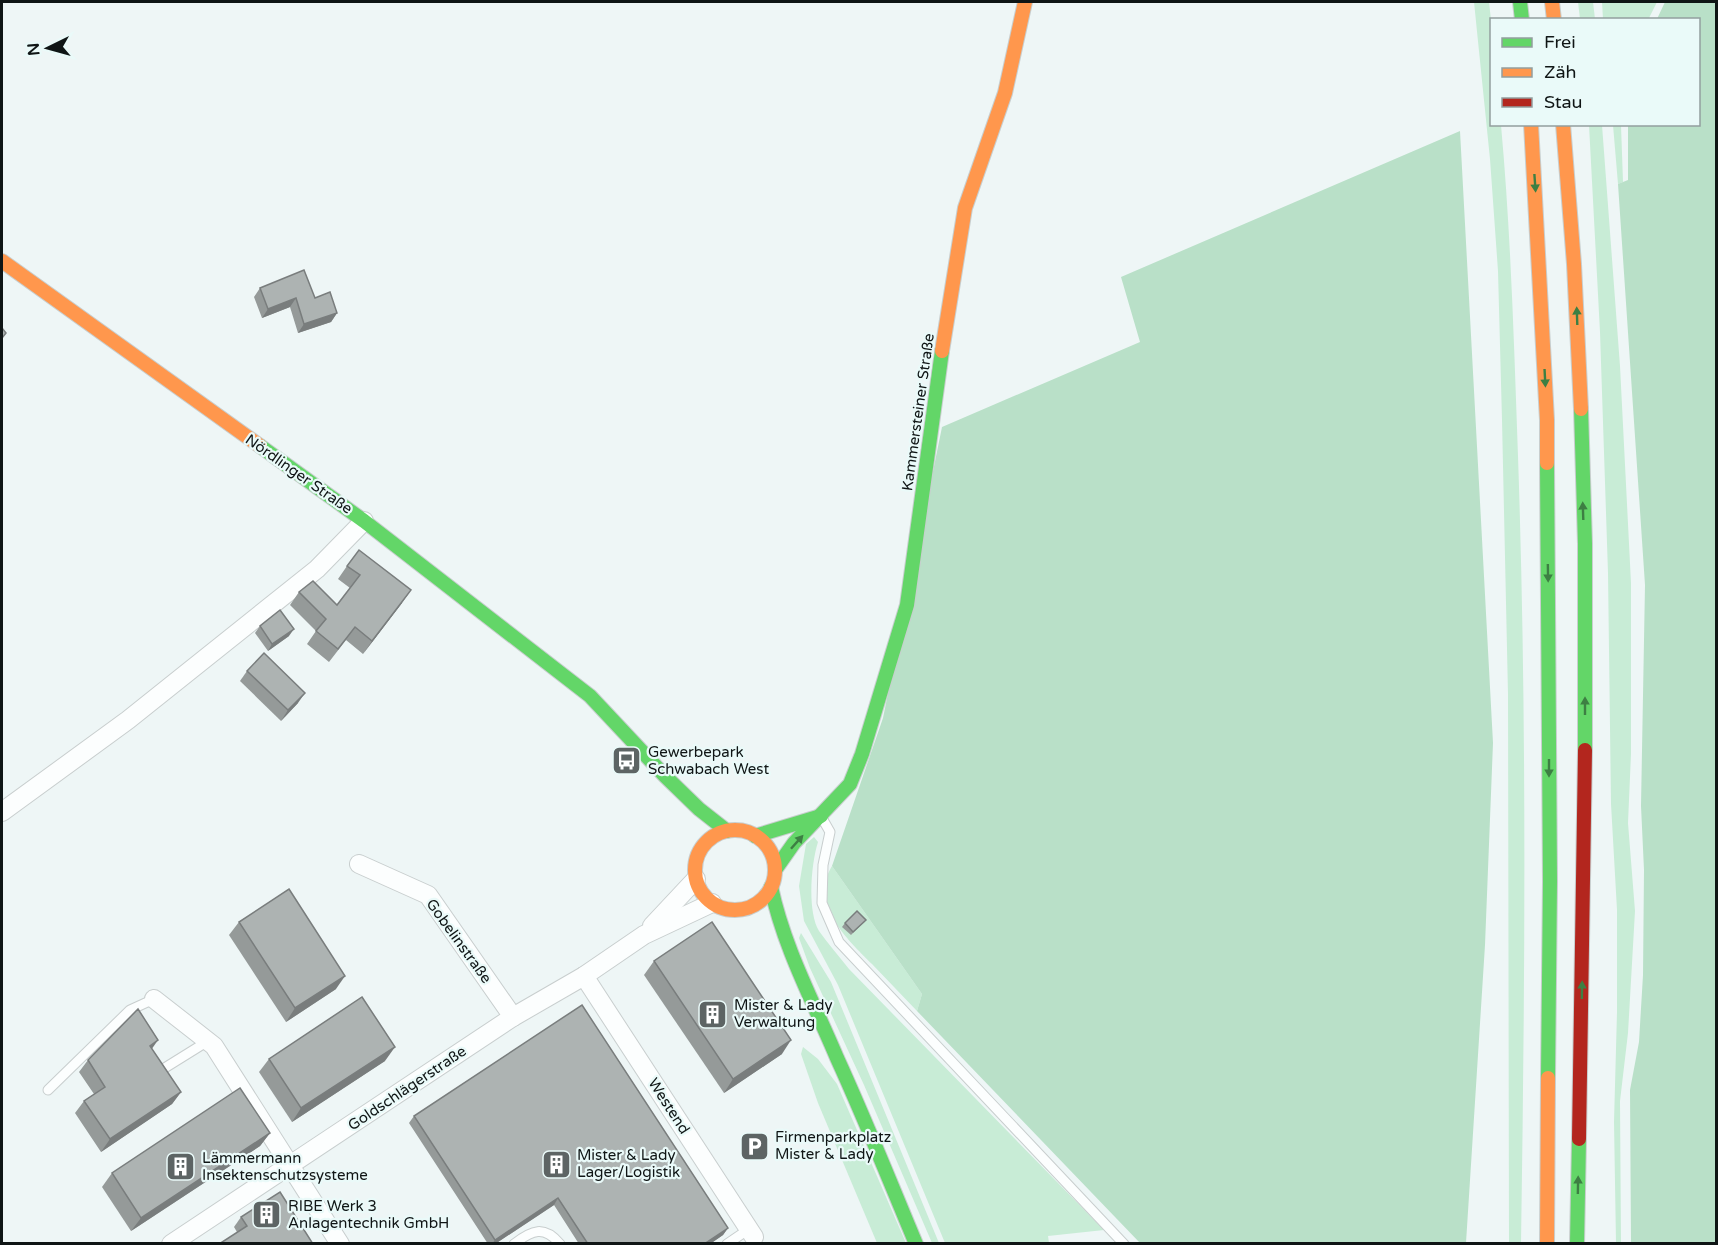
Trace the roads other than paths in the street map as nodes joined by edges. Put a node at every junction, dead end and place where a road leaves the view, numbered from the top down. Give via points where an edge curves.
1 (1025, 2) edge
2 (1520, 2) edge
3 (1552, 2) edge
4 (1522, 18) edge
5 (1554, 18) edge
6 (1531, 126) edge
7 (1563, 126) edge
8 (2, 261) edge
9 (364, 520) junction
10 (664, 776) junction
11 (2, 812) edge
12 (821, 816) junction
13 (727, 831) junction
14 (755, 836) junction
15 (701, 849) junction
16 (359, 864) dead end
17 (775, 870) junction
18 (696, 879) junction
19 (771, 887) junction
20 (712, 903) junction
21 (741, 910) junction
22 (757, 922) dead end
23 (644, 935) junction
24 (772, 938) dead end
25 (794, 964) junction
26 (584, 976) junction
27 (154, 999) joint
28 (513, 1017) junction
29 (208, 1041) junction
30 (163, 1069) edge
31 (48, 1090) dead end
32 (291, 1166) junction
33 (752, 1233) joint
34 (171, 1244) edge
35 (340, 1244) edge
36 (514, 1244) edge
37 (560, 1244) edge
38 (727, 1244) edge
39 (916, 1244) edge
40 (1124, 1244) edge
41 (1547, 1244) edge
42 (1577, 1244) edge

1 - 12 main road, Kammersteiner Straße via 1005,93 965,208 907,605 850,784
2 - 4 main road
3 - 5 main road
6 -> 41 main road via 1547,420
42 -> 7 main road via 1585,584 1576,307
8 - 9 main road, Nördlinger Straße
9 - 10 main road via 590,696
9 - 11 street, Nördlinger Straße via 299,583 128,720
10 - 13 main road
10 - 15 main road via 687,812
12 - 14 main road
17 -> 12 main road, Kammersteiner Straße via 794,843
12 - 40 lane via 830,832 823,865 822,903 839,942
13 - 14 main road
13 - 15 main road
14 - 17 main road via 769,850
15 - 18 main road
16 - 28 street, Gobelinstraße via 428,895
17 - 19 main road
18 - 20 main road
18 - 23 street, Goldschlägerstraße
19 - 21 main road via 754,906
19 - 25 main road
20 - 21 main road
20 - 23 street, Goldschlägerstraße
21 - 22 main road
23 - 26 street, Goldschlägerstraße
24 - 25 main road
25 - 39 main road
26 - 28 street, Goldschlägerstraße
26 - 33 street, Westend
27 - 29 street
27 - 31 lane via 130,1010
28 - 32 street, Goldschlägerstraße
29 - 30 lane
29 - 32 street
32 - 34 street, Goldschlägerstraße
32 - 35 street
33 - 38 lane
36 - 37 lane via 543,1231

